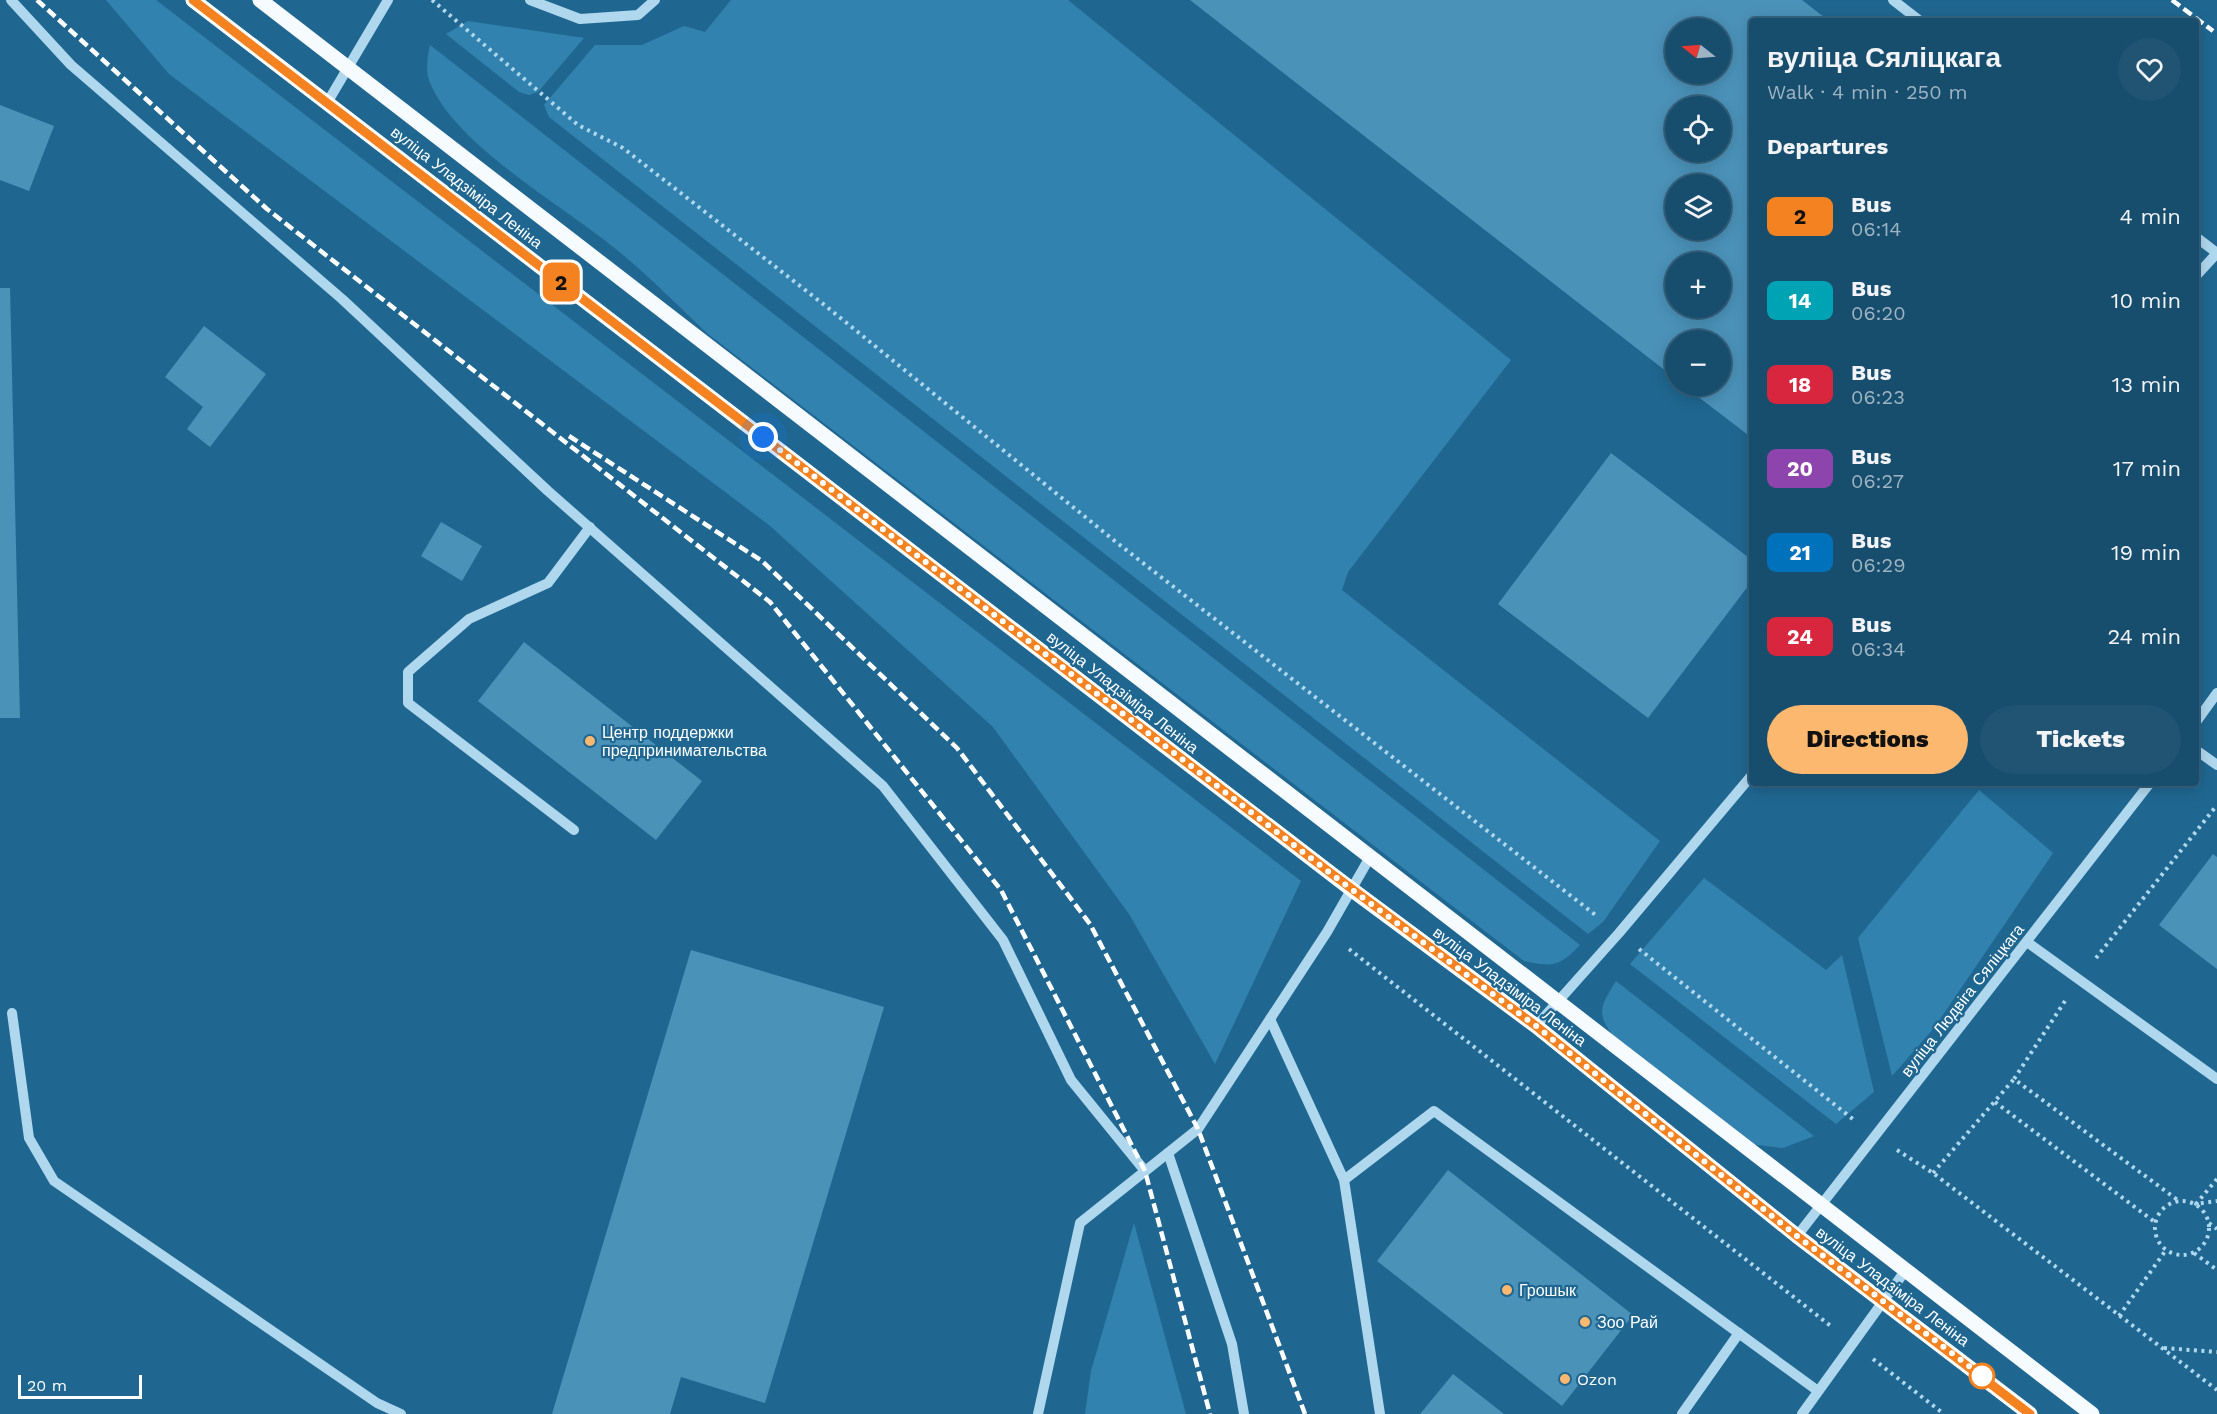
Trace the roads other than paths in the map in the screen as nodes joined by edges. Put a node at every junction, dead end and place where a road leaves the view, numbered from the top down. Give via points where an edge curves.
1 (11, 0) edge
2 (193, 0) edge
3 (260, 0) edge
4 (388, 0) edge
5 (655, 0) edge
6 (1893, 0) edge
7 (536, 1) edge
8 (1916, 18) edge
9 (348, 68) junction
10 (327, 103) junction
11 (2199, 239) edge
12 (2217, 253) edge
13 (2199, 273) edge
14 (590, 527) junction
15 (2217, 693) edge
16 (2199, 718) edge
17 (2199, 752) edge
18 (2217, 765) edge
19 (1749, 779) edge
20 (2148, 786) edge
21 (574, 830) dead end
22 (1370, 857) junction
23 (1351, 889) junction
24 (2027, 942) junction
25 (1557, 1002) junction
26 (12, 1013) dead end
27 (1270, 1019) junction
28 (1536, 1026) junction
29 (2217, 1079) edge
30 (1168, 1153) junction
31 (1145, 1171) junction
32 (1344, 1180) junction
33 (1820, 1206) junction
34 (1797, 1236) junction
35 (1905, 1271) junction
36 (1883, 1300) junction
37 (1739, 1333) junction
38 (1818, 1391) junction
39 (401, 1414) edge
40 (1038, 1414) edge
41 (1244, 1414) edge
42 (1380, 1414) edge
43 (1682, 1414) edge
44 (1802, 1414) edge
45 (2030, 1414) edge
46 (2092, 1414) edge

1 - 14 street via 71,65 342,299
2 - 10 main road, вуліца Уладзіміра Леніна
3 - 9 main road, вуліца Уладзіміра Леніна
4 - 9 street
5 - 7 street via 638,15 580,19
6 - 8 street
9 - 10 street
9 - 22 main road, вуліца Уладзіміра Леніна
10 - 23 main road, вуліца Уладзіміра Леніна
11 - 12 street
12 - 13 street
14 - 21 street via 548,583 469,619 408,672 408,703
14 - 31 street via 883,786 1003,940 1071,1080
15 - 16 street
17 - 18 street
19 - 25 street
20 - 24 street, вуліца Людвіга Сяліцкага
22 - 23 street
22 - 25 main road, вуліца Уладзіміра Леніна
23 - 27 street
23 - 28 main road, вуліца Уладзіміра Леніна
24 - 29 street
24 - 33 street, вуліца Людвіга Сяліцкага
25 - 28 street
25 - 33 main road, вуліца Уладзіміра Леніна
26 - 39 street via 29,1138 54,1181 377,1403
27 - 30 street via 1198,1129
27 - 32 street
28 - 34 main road, вуліца Уладзіміра Леніна
30 - 31 street
30 - 41 street via 1232,1344
31 - 40 street via 1080,1223
32 - 37 street via 1434,1111
32 - 42 street
33 - 34 street, вуліца Людвіга Сяліцкага
33 - 35 main road, вуліца Уладзіміра Леніна
34 - 36 main road, вуліца Уладзіміра Леніна
35 - 36 street
35 - 46 main road, вуліца Уладзіміра Леніна
36 - 38 street
36 - 45 main road, вуліца Уладзіміра Леніна
37 - 38 street
37 - 43 street
38 - 44 street

